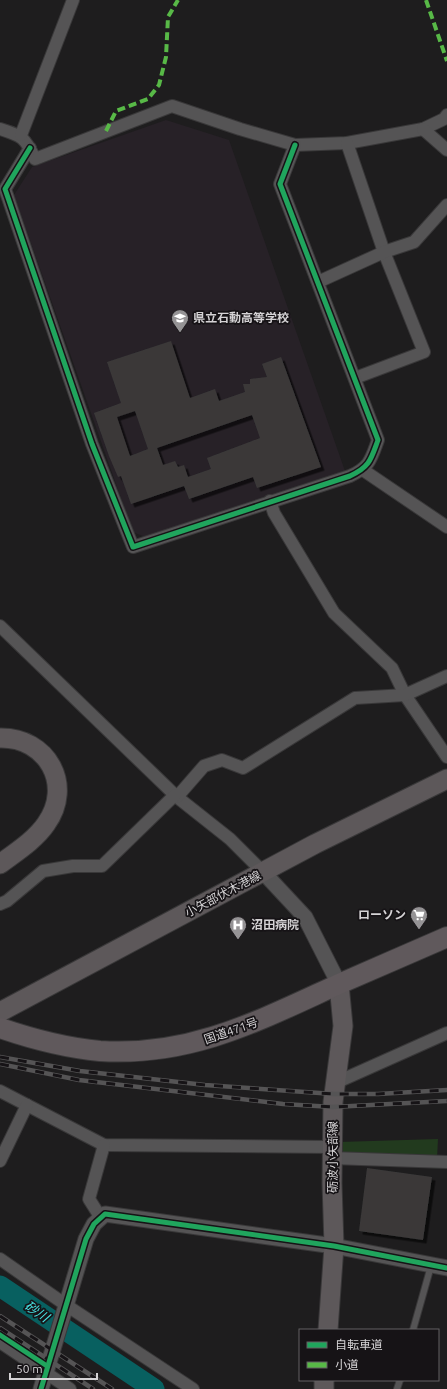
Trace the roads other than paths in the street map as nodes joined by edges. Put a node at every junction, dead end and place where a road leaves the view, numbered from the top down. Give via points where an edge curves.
1 (72, 0) edge
2 (447, 115) edge
3 (423, 128) junction
4 (0, 129) edge
5 (21, 135) junction
6 (347, 143) junction
7 (295, 145) junction
8 (30, 148) junction
9 (447, 150) edge
10 (447, 205) edge
11 (384, 252) junction
12 (318, 282) junction
13 (355, 378) junction
14 (363, 470) junction
15 (270, 501) junction
16 (447, 527) edge
17 (0, 626) edge
18 (447, 676) edge
19 (405, 695) junction
20 (0, 738) edge
21 (447, 757) edge
22 (447, 779) edge
23 (176, 796) junction
24 (0, 864) edge
25 (264, 873) junction
26 (0, 904) edge
27 (447, 937) edge
28 (339, 984) junction
29 (0, 1012) edge
30 (0, 1028) edge
31 (447, 1033) edge
32 (335, 1083) junction
33 (0, 1091) edge
34 (27, 1105) junction
35 (104, 1146) junction
36 (332, 1152) junction
37 (0, 1161) edge
38 (447, 1162) edge
39 (101, 1218) junction
40 (334, 1246) junction
41 (0, 1260) edge
42 (431, 1264) junction
43 (447, 1268) edge
44 (66, 1305) junction
45 (328, 1329) edge
46 (413, 1329) edge
47 (0, 1342) edge
48 (46, 1373) junction
49 (41, 1389) edge
50 (70, 1389) edge
51 (193, 1389) edge

1 - 5 street
2 - 3 street via 444,119
3 - 6 street
3 - 9 street
4 - 5 street
5 - 8 street
6 - 7 street
6 - 11 street
7 - 8 street via 172,106 34,159
7 - 12 street via 280,184
8 - 15 street via 4,189 92,444 133,547
10 - 11 street via 414,242
11 - 12 street
11 - 13 street via 424,352
12 - 13 street
13 - 14 street via 378,440 370,461
14 - 15 street
14 - 16 street
15 - 19 street via 274,513 334,613 392,668
17 - 23 street
18 - 19 street
19 - 21 street
19 - 23 street via 355,698 243,768 222,760 204,766
20 - 24 main road via 20,740 43,754 56,777 57,790 52,814 46,824
22 - 25 main road, 小矢部伏木港線 via 315,844
23 - 25 street via 230,839
23 - 26 street via 102,866 73,866 43,871
25 - 28 street via 305,917
25 - 29 main road, 小矢部伏木港線
27 - 28 highway, 国道471号
28 - 30 highway, 国道471号 via 264,1020 197,1042 165,1048 101,1051 73,1048
28 - 32 main road, 砺波小矢部線 via 343,1026
31 - 32 street
32 - 36 main road, 砺波小矢部線
33 - 34 street
34 - 35 street
34 - 37 street
35 - 36 street
35 - 39 street via 89,1199
36 - 38 street
36 - 40 main road, 砺波小矢部線
39 - 40 street via 105,1214
39 - 44 street via 94,1224 86,1239
40 - 42 street
40 - 45 main road, 砺波小矢部線
41 - 44 street
42 - 43 street
42 - 46 lane
44 - 48 street
44 - 51 street
47 - 48 street
48 - 49 street
48 - 50 street

